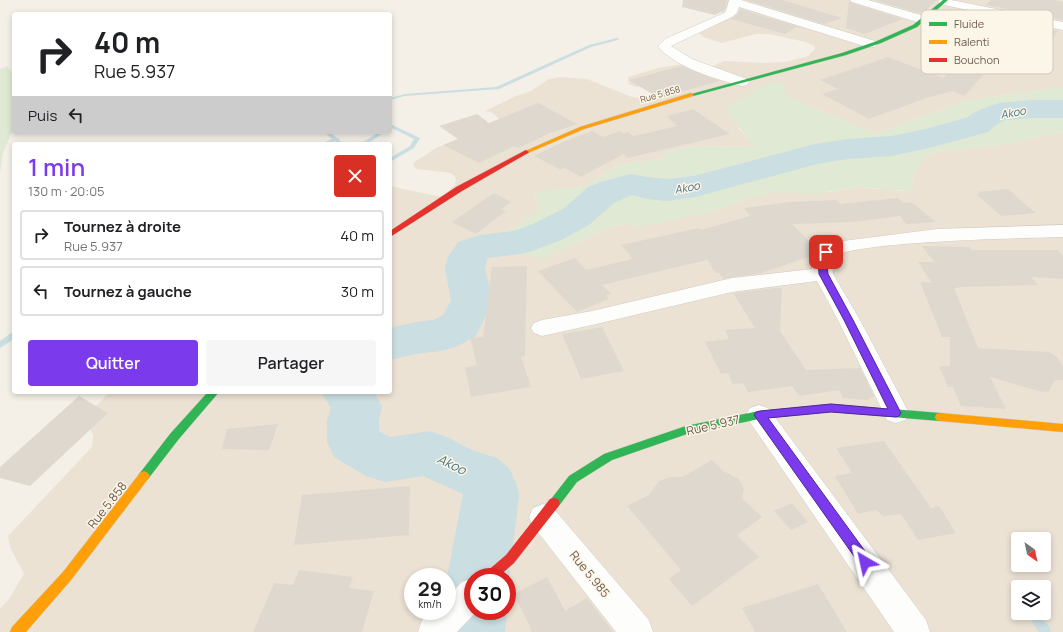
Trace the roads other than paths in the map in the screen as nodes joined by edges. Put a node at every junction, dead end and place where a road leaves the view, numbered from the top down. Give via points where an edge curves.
1 (856, 0) edge
2 (735, 1) edge
3 (945, 1) edge
4 (935, 10) edge
5 (987, 10) edge
6 (921, 19) edge
7 (921, 22) edge
8 (1053, 24) edge
9 (1063, 26) edge
10 (871, 44) junction
11 (742, 82) junction
12 (1063, 231) edge
13 (392, 234) edge
14 (824, 274) junction
15 (542, 328) dead end
16 (212, 394) edge
17 (896, 413) junction
18 (760, 415) junction
19 (1063, 428) edge
20 (543, 517) junction
21 (500, 568) edge
22 (464, 602) edge
23 (440, 627) edge
24 (17, 632) edge
25 (637, 632) edge
26 (914, 632) edge

1 - 6 street
2 - 10 street
2 - 11 street via 728,15 664,46 669,52 693,64
3 - 4 street, Rue 5.858
3 - 5 street
7 - 10 street, Rue 5.858 via 892,38
8 - 9 street
10 - 11 street, Rue 5.858
11 - 13 street, Rue 5.858 via 582,128 550,141 514,158 426,210
12 - 14 street via 937,235 835,248 826,252 822,258
14 - 15 street via 732,285
14 - 17 street
16 - 24 street, Rue 5.858 via 174,437 67,576
17 - 18 street, Rue 5.937 via 831,408
17 - 19 street, Rue 5.937
18 - 20 street, Rue 5.937 via 686,430 608,457 573,479
18 - 26 street
20 - 21 street, Rue 5.937 via 510,559
20 - 25 street, Rue 5.985
22 - 23 street

